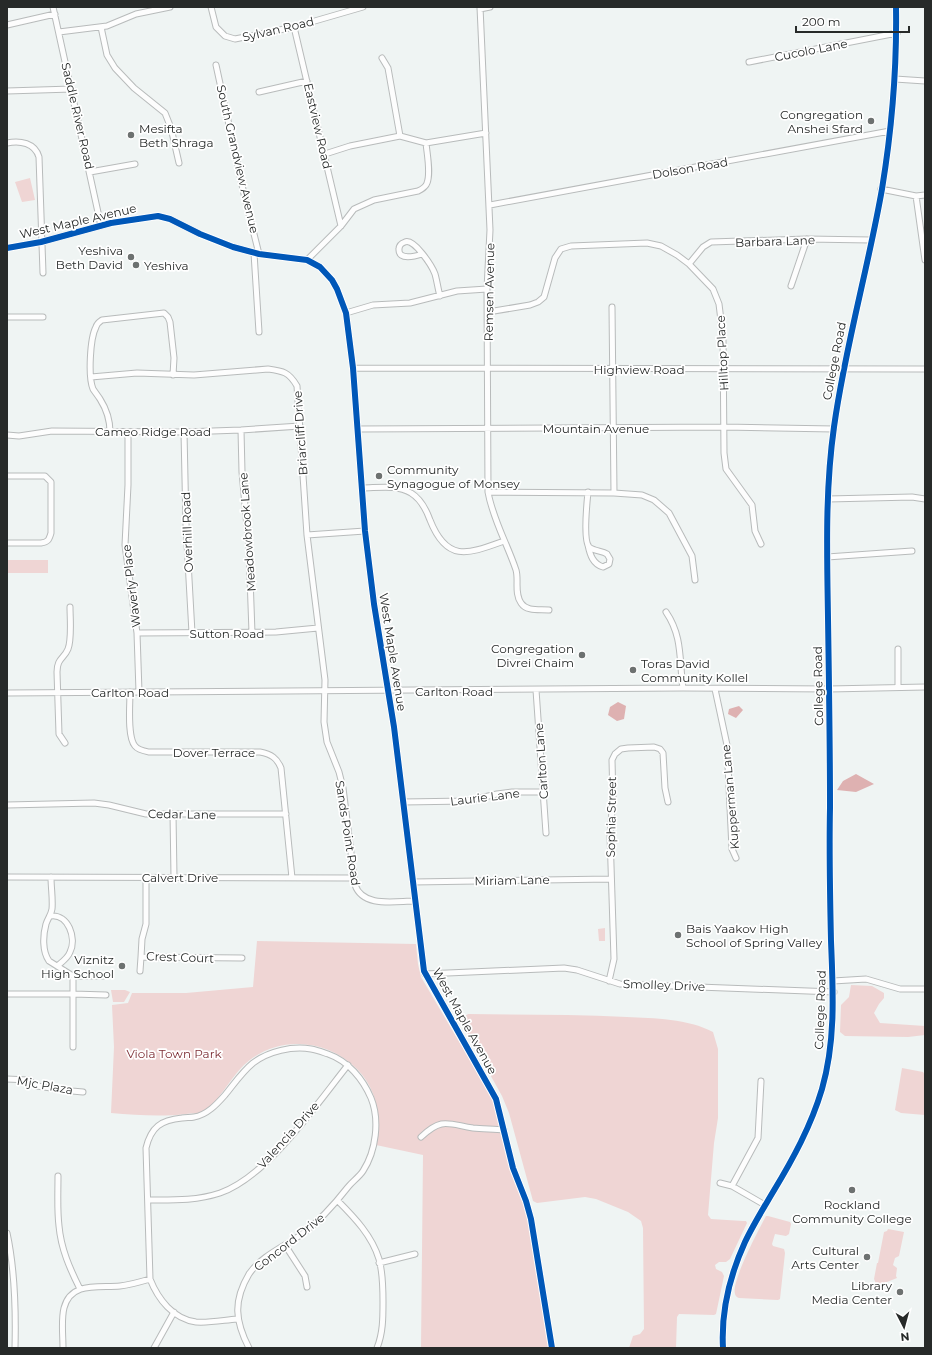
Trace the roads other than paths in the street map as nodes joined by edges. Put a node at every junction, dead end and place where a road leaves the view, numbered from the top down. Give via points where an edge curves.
1 (53, 7) edge
2 (170, 7) edge
3 (211, 7) edge
4 (363, 7) edge
5 (490, 7) edge
6 (896, 7) edge
7 (480, 8) edge
8 (55, 14) junction
9 (7, 25) edge
10 (101, 26) junction
11 (294, 27) junction
12 (59, 32) junction
13 (897, 34) junction
14 (382, 58) dead end
15 (749, 62) dead end
16 (216, 65) dead end
17 (895, 78) junction
18 (307, 81) junction
19 (925, 82) edge
20 (72, 88) junction
21 (7, 91) edge
22 (258, 92) dead end
23 (890, 131) junction
24 (486, 133) junction
25 (400, 136) junction
26 (7, 143) edge
27 (426, 143) junction
28 (325, 154) junction
29 (179, 163) dead end
30 (135, 164) dead end
31 (90, 172) junction
32 (881, 189) junction
33 (925, 195) edge
34 (916, 196) junction
35 (490, 205) junction
36 (102, 226) junction
37 (341, 226) junction
38 (807, 239) junction
39 (870, 240) junction
40 (41, 242) junction
41 (7, 248) edge
42 (257, 253) junction
43 (422, 254) dead end
44 (307, 260) junction
45 (925, 260) edge
46 (689, 264) junction
47 (43, 273) dead end
48 (790, 286) dead end
49 (487, 289) junction
50 (440, 296) junction
51 (612, 307) dead end
52 (488, 312) junction
53 (346, 313) junction
54 (7, 317) edge
55 (43, 317) dead end
56 (259, 332) dead end
57 (353, 368) junction
58 (488, 368) junction
59 (723, 368) junction
60 (612, 369) junction
61 (925, 369) edge
62 (843, 370) junction
63 (173, 375) junction
64 (91, 377) junction
65 (300, 426) junction
66 (488, 427) junction
67 (724, 427) junction
68 (612, 428) junction
69 (358, 429) junction
70 (834, 429) junction
71 (242, 430) junction
72 (110, 432) junction
73 (128, 432) junction
74 (184, 432) junction
75 (7, 435) edge
76 (7, 476) edge
77 (362, 488) junction
78 (488, 492) junction
79 (588, 492) junction
80 (614, 493) junction
81 (828, 499) junction
82 (925, 499) edge
83 (365, 531) junction
84 (307, 535) junction
85 (504, 541) junction
86 (7, 543) edge
87 (761, 544) dead end
88 (588, 545) junction
89 (912, 551) dead end
90 (827, 557) junction
91 (695, 580) dead end
92 (70, 607) dead end
93 (549, 610) dead end
94 (666, 612) dead end
95 (318, 628) junction
96 (136, 633) junction
97 (192, 633) junction
98 (252, 633) junction
99 (898, 648) dead end
100 (898, 687) junction
101 (925, 687) edge
102 (683, 688) junction
103 (715, 689) junction
104 (829, 689) junction
105 (536, 690) junction
106 (388, 691) junction
107 (57, 692) junction
108 (130, 692) junction
109 (139, 692) junction
110 (325, 692) junction
111 (7, 693) edge
112 (65, 742) dead end
113 (543, 792) junction
114 (403, 802) junction
115 (668, 802) dead end
116 (7, 805) edge
117 (173, 814) junction
118 (286, 814) junction
119 (546, 833) dead end
120 (736, 858) dead end
121 (7, 877) edge
122 (51, 877) junction
123 (146, 877) junction
124 (174, 877) junction
125 (292, 878) junction
126 (353, 878) junction
127 (611, 879) junction
128 (413, 882) junction
129 (415, 900) junction
130 (51, 916) junction
131 (141, 957) junction
132 (242, 958) dead end
133 (57, 966) junction
134 (140, 971) dead end
135 (425, 974) junction
136 (73, 976) junction
137 (102, 976) dead end
138 (609, 981) junction
139 (834, 981) junction
140 (925, 989) edge
141 (834, 992) junction
142 (7, 994) edge
143 (73, 994) junction
144 (106, 995) dead end
145 (73, 1046) dead end
146 (348, 1065) junction
147 (7, 1079) edge
148 (761, 1081) dead end
149 (83, 1092) dead end
150 (504, 1130) junction
151 (421, 1137) dead end
152 (58, 1176) dead end
153 (720, 1183) dead end
154 (732, 1186) junction
155 (148, 1200) junction
156 (338, 1201) junction
157 (765, 1205) junction
158 (7, 1233) edge
159 (286, 1245) junction
160 (414, 1254) dead end
161 (379, 1262) junction
162 (150, 1279) junction
163 (308, 1287) dead end
164 (80, 1289) junction
165 (174, 1312) junction
166 (237, 1319) junction
167 (15, 1348) edge
168 (63, 1348) edge
169 (154, 1348) edge
170 (249, 1348) edge
171 (377, 1348) edge
172 (552, 1348) edge
173 (723, 1348) edge

1 - 8 street, Saddle River Road
2 - 10 street via 136,14
3 - 11 street, Sylvan Road via 216,27 225,36 235,39
4 - 11 street, Sylvan Road
5 - 7 street
6 - 13 street, College Road
7 - 24 street, Remsen Avenue
8 - 9 street
8 - 12 street, Saddle River Road
10 - 12 street
10 - 29 street via 106,55 134,88 164,113 171,128
11 - 18 street, Eastview Road
12 - 20 street, Saddle River Road
13 - 15 street, Cucolo Lane
13 - 17 street, College Road
14 - 25 street via 388,68
16 - 42 street, South Grandview Avenue
17 - 19 street
17 - 23 street, College Road
18 - 22 street
18 - 28 street, Eastview Road
20 - 21 street
20 - 31 street, Saddle River Road
23 - 32 street, College Road
23 - 35 street, Dolson Road
24 - 27 street
24 - 35 street, Remsen Avenue
25 - 27 street
25 - 28 street
26 - 40 street via 28,144 38,151
27 - 37 street via 428,176 424,188 374,200 354,209
28 - 37 street, Eastview Road
30 - 31 street
31 - 36 street, Saddle River Road
32 - 34 street
32 - 39 street, College Road
33 - 34 street
34 - 45 street
35 - 49 street, Remsen Avenue
36 - 40 street, West Maple Avenue
36 - 42 street, West Maple Avenue via 158,216 233,247
37 - 44 street
38 - 39 street, Barbara Lane
38 - 46 street, Barbara Lane via 711,242 703,247
38 - 48 street
39 - 62 street, College Road
40 - 41 street, West Maple Avenue
40 - 47 street
42 - 44 street, West Maple Avenue
42 - 56 street, South Grandview Avenue
43 - 50 street via 435,274
44 - 53 street, West Maple Avenue via 320,267 332,280
46 - 52 street, Hilltop Place via 661,246 647,243 561,248 555,258 544,297 530,305
46 - 59 street, Hilltop Place via 713,289 719,304
49 - 50 street via 457,291
49 - 52 street, Remsen Avenue
50 - 53 street via 410,303 373,305
51 - 60 street
52 - 58 street, Remsen Avenue
53 - 57 street, West Maple Avenue
54 - 55 street
57 - 58 street, Highview Road
57 - 69 street, West Maple Avenue
58 - 60 street, Highview Road
58 - 66 street, Remsen Avenue
59 - 60 street, Highview Road
59 - 62 street, Highview Road
59 - 67 street, Hilltop Place
60 - 68 street
61 - 62 street, Highview Road
62 - 70 street, College Road
63 - 64 street, Briarcliff Drive via 137,373
63 - 64 street via 170,322 164,313 159,313 102,320 97,324 91,351
63 - 65 street, Briarcliff Drive via 279,370 292,378 297,386
64 - 72 street via 93,388 108,413
65 - 71 street, Cameo Ridge Road
65 - 84 street, Briarcliff Drive
66 - 68 street, Mountain Avenue
66 - 69 street, Mountain Avenue
66 - 78 street, Remsen Avenue
67 - 68 street, Mountain Avenue
67 - 70 street, Mountain Avenue
67 - 87 street, Hilltop Place via 726,469 752,505 755,531
68 - 80 street
69 - 77 street, West Maple Avenue
70 - 81 street, College Road
71 - 74 street, Cameo Ridge Road
71 - 98 street, Meadowbrook Lane via 242,472 249,549
72 - 73 street, Cameo Ridge Road
72 - 75 street, Cameo Ridge Road via 52,431 19,436
73 - 74 street, Cameo Ridge Road
73 - 96 street, Waverly Place via 125,545
74 - 97 street, Overhill Road
76 - 86 street via 45,476 51,482 52,495 50,539 41,543
77 - 83 street, West Maple Avenue
77 - 85 street via 400,488 410,492 426,509 438,538 453,550 476,551
78 - 79 street
78 - 85 street, Remsen Avenue via 491,508
79 - 80 street
79 - 88 street
80 - 91 street via 642,495 654,500 669,513 692,556
81 - 82 street
81 - 90 street, College Road
83 - 84 street
83 - 106 street, West Maple Avenue
84 - 95 street, Briarcliff Drive
85 - 93 street, Remsen Avenue via 516,572 518,597 521,602 527,608
88 - 88 street via 607,554 609,564 598,565 590,555
89 - 90 street
90 - 104 street, College Road
92 - 107 street via 68,648 57,665
94 - 102 street via 676,631 679,644
95 - 98 street, Sutton Road
95 - 110 street, Briarcliff Drive
96 - 97 street, Sutton Road
96 - 109 street, Waverly Place
97 - 98 street, Sutton Road
99 - 100 street
100 - 101 street, Carlton Road
100 - 104 street, Carlton Road
102 - 103 street, Carlton Road
102 - 105 street, Carlton Road
103 - 104 street, Carlton Road
103 - 120 street, Kupperman Lane via 727,745 732,849
104 - 139 street, College Road via 831,940
105 - 106 street, Carlton Road
105 - 113 street, Carlton Lane
106 - 110 street, Carlton Road
106 - 114 street, West Maple Avenue
107 - 108 street, Carlton Road
107 - 111 street, Carlton Road
107 - 112 street via 59,734
108 - 109 street, Carlton Road
108 - 118 street, Dover Terrace via 131,737 138,749 149,752 268,754 276,759 281,768
109 - 110 street, Carlton Road
110 - 126 street, Sands Point Road via 324,722 327,742 343,788
113 - 114 street, Laurie Lane via 512,792 467,801
113 - 119 street, Carlton Lane
114 - 128 street, West Maple Avenue
115 - 127 street, Sophia Street via 663,753 660,749 628,748 621,749 615,754 612,760
116 - 117 street, Cedar Lane via 94,803 109,804 146,814
117 - 118 street, Cedar Lane
117 - 124 street
118 - 125 street, Dover Terrace
121 - 122 street, Calvert Drive
122 - 123 street, Calvert Drive
122 - 130 street
123 - 124 street, Calvert Drive
123 - 131 street, Crest Court via 146,924
124 - 125 street, Calvert Drive
125 - 126 street, Calvert Drive
126 - 129 street, Sands Point Road via 357,891 366,899
127 - 128 street, Miriam Lane
127 - 138 street, Sophia Street via 614,959
128 - 129 street, West Maple Avenue
129 - 135 street, West Maple Avenue
130 - 133 street via 45,928 45,952 49,960
130 - 133 street via 64,921 72,936 70,953
131 - 132 street, Crest Court
131 - 134 street
133 - 136 street
135 - 138 street, Smolley Drive via 564,968
135 - 150 street, West Maple Avenue via 496,1099
136 - 137 street
136 - 143 street
138 - 141 street, Smolley Drive via 636,986
139 - 140 street via 866,979 900,988
139 - 141 street, College Road
141 - 157 street, College Road via 831,1046 820,1096 802,1141
142 - 143 street
143 - 144 street
143 - 145 street
146 - 155 street, Valencia Drive via 267,1163 245,1180 221,1193 199,1198
146 - 155 street, Concord Drive via 333,1056 312,1049 296,1048 268,1054 241,1075 216,1106 206,1113 160,1123 152,1131 146,1148
146 - 156 street, Concord Drive via 361,1079 373,1103 376,1118 375,1135 372,1151 363,1170
147 - 149 street, Mjc Plaza via 28,1080 37,1086
148 - 154 street via 758,1138
150 - 151 street via 445,1123 437,1125
150 - 172 street, West Maple Avenue via 513,1168 531,1219
152 - 164 street via 63,1251
153 - 154 street
154 - 157 street
155 - 162 street
156 - 159 street, Concord Drive via 320,1220
156 - 161 street via 356,1218 369,1238
157 - 173 street, College Road via 745,1241 734,1270 725,1307
158 - 167 street via 15,1290
159 - 163 street via 305,1276
159 - 166 street, Concord Drive via 264,1259 250,1273 238,1303
160 - 161 street
161 - 171 street via 383,1285 383,1320 381,1339
162 - 164 street via 134,1284
162 - 165 street via 161,1300
164 - 168 street via 70,1296 64,1309
165 - 166 street via 197,1322
165 - 169 street
166 - 170 street, Concord Drive

